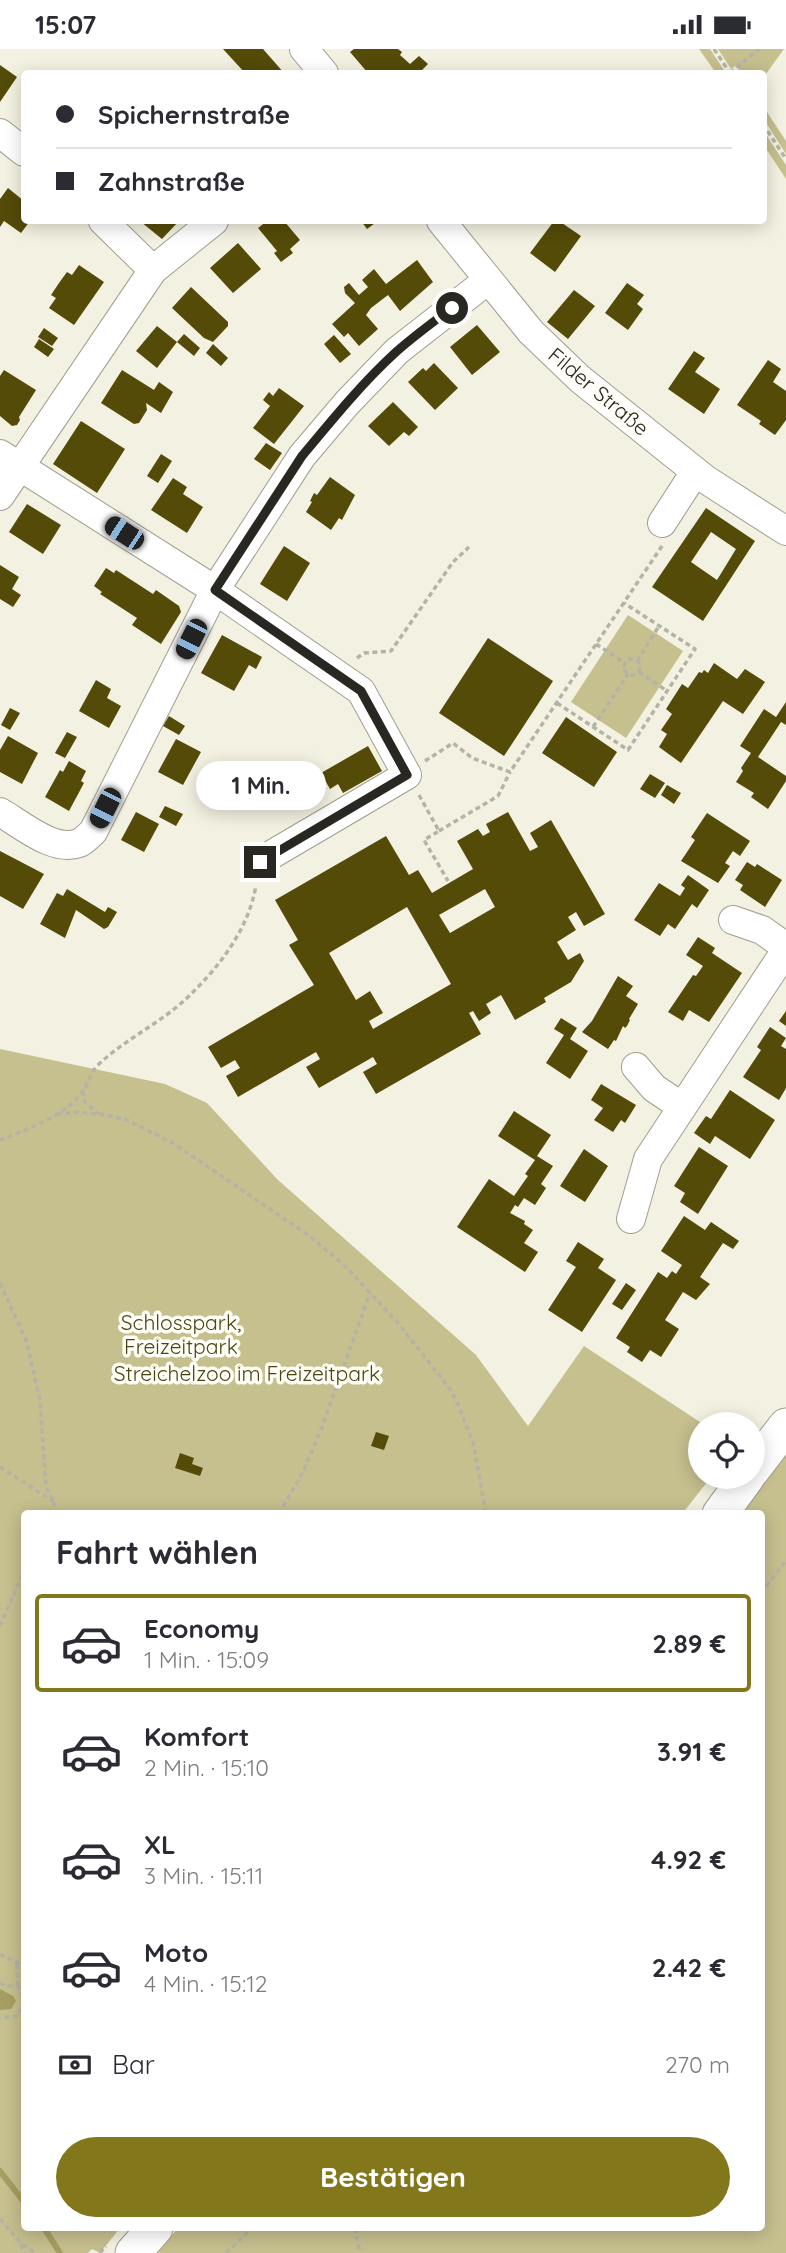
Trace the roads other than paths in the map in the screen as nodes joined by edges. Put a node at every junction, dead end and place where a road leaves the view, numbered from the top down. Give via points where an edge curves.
1 (304, 49) edge
2 (322, 70) edge
3 (0, 133) edge
4 (21, 150) edge
5 (106, 224) edge
6 (210, 224) edge
7 (443, 224) edge
8 (153, 270) junction
9 (488, 280) junction
10 (10, 460) edge
11 (695, 472) junction
12 (0, 496) edge
13 (786, 531) edge
14 (662, 534) road end
15 (215, 590) junction
16 (0, 813) edge
17 (260, 862) road end
18 (733, 920) dead end
19 (786, 948) edge
20 (636, 1067) dead end
21 (682, 1107) junction
22 (631, 1219) dead end
23 (786, 1426) edge
24 (765, 1453) edge
25 (738, 1489) edge
26 (723, 1510) edge
27 (152, 2231) edge
28 (133, 2253) edge

1 - 2 street
3 - 4 street
5 - 8 street
6 - 8 street
7 - 9 street, Filder Straße
8 - 10 street
9 - 11 street, Filder Straße via 531,332 580,379
9 - 15 street via 397,351 347,403 302,456
10 - 12 street
10 - 15 street
11 - 13 street, Filder Straße
11 - 14 street
15 - 16 street via 93,832 81,843 66,845
15 - 17 street via 361,691 407,775
18 - 19 street via 762,930
19 - 21 street
20 - 21 street via 654,1088
21 - 22 street via 649,1159
23 - 24 main road
25 - 26 main road
27 - 28 main road

